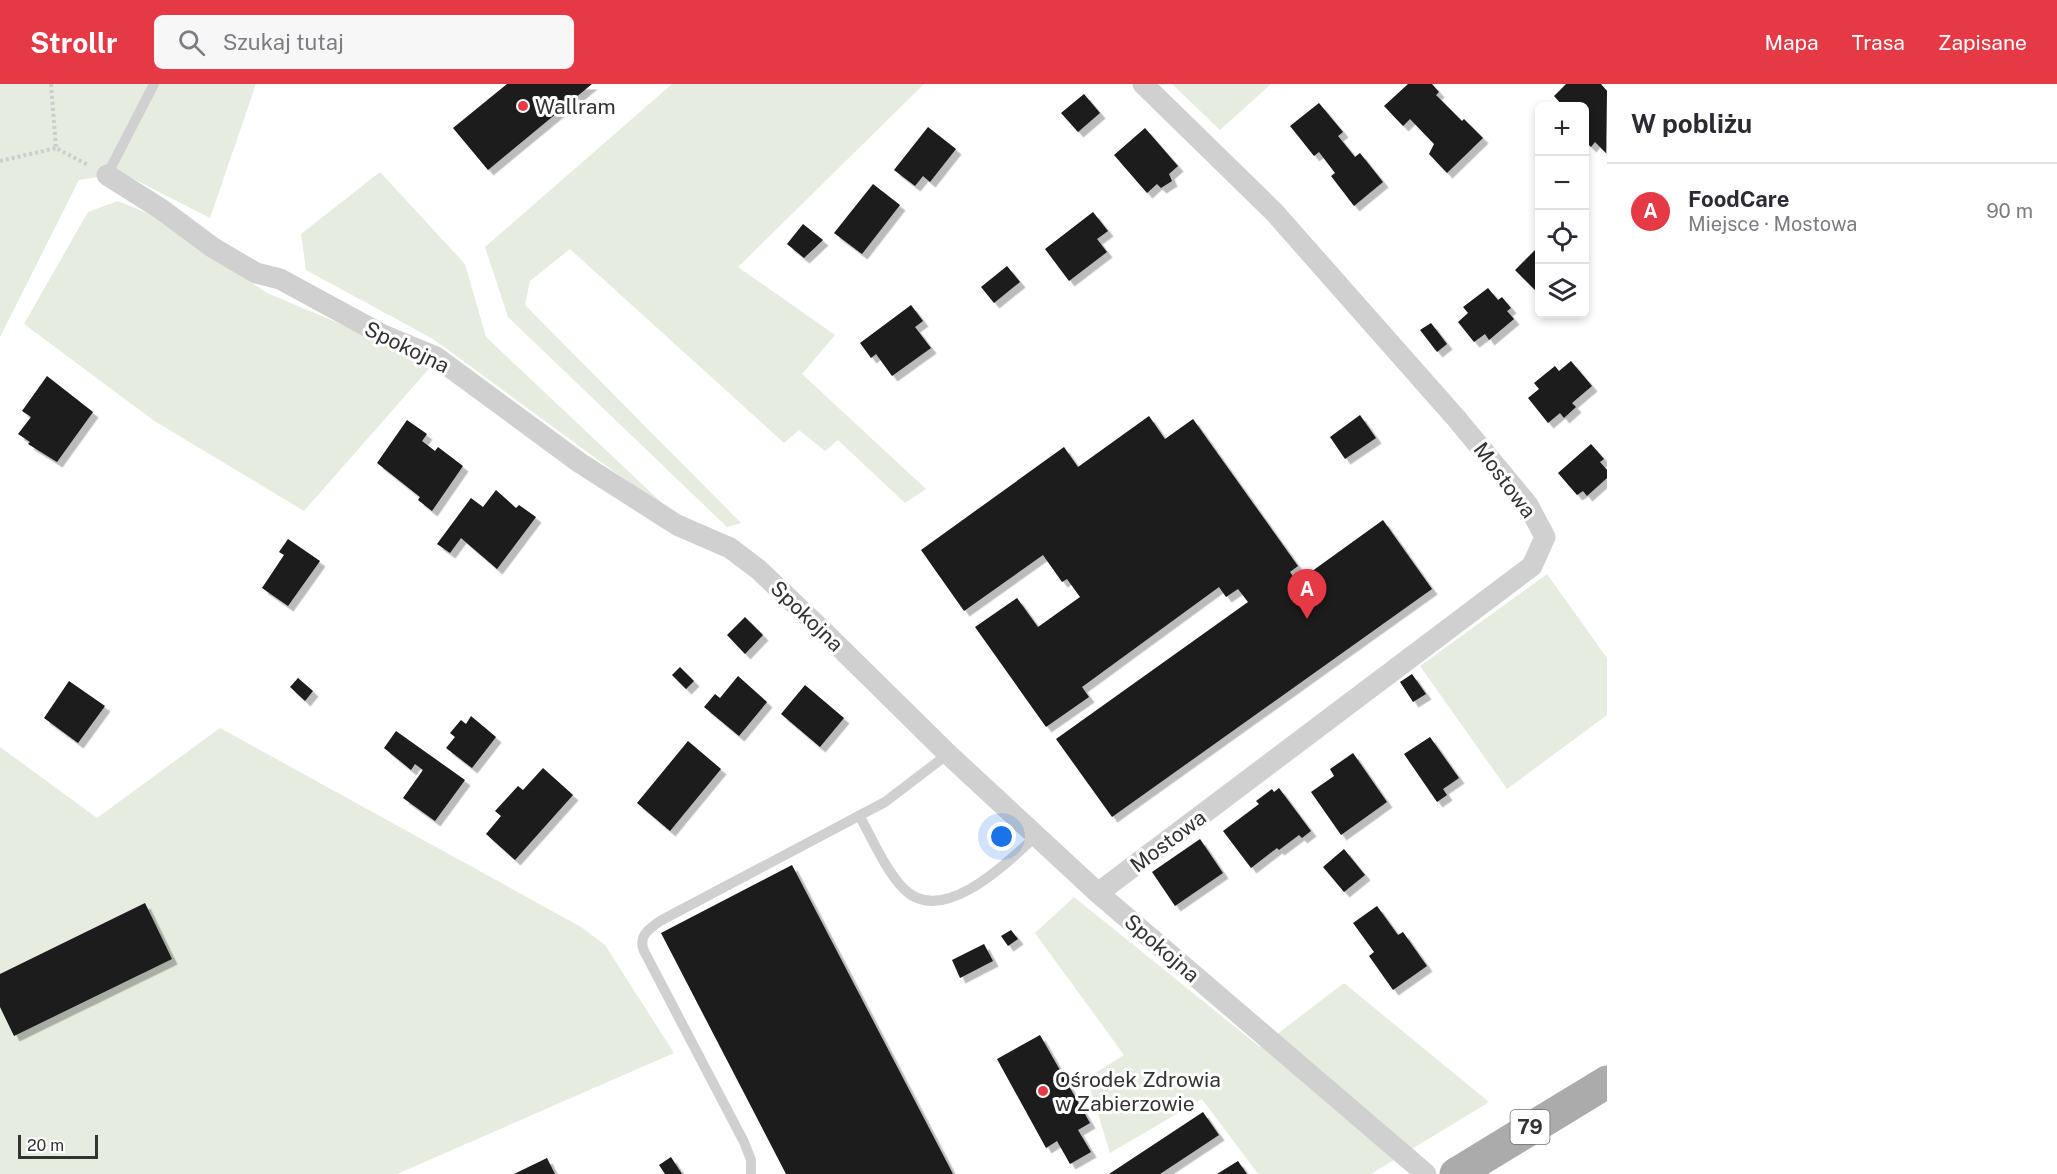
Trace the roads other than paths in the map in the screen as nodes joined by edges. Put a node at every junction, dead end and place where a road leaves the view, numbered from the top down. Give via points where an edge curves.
1 (154, 84) edge
2 (1143, 84) edge
3 (107, 175) joint
4 (948, 754) junction
5 (860, 817) junction
6 (1036, 836) junction
7 (1098, 893) junction
8 (1607, 1082) edge
9 (751, 1174) edge
10 (1426, 1174) edge
11 (1456, 1174) edge

1 - 3 lane
2 - 7 street, Mostowa via 1274,212 1456,417 1528,505 1545,537 1532,566
3 - 4 street, Spokojna via 256,273 280,279 383,335 436,357 580,463 678,525 730,548 758,569
4 - 5 lane
4 - 6 street, Spokojna
5 - 6 lane via 899,884 922,899 971,890 998,872
5 - 9 lane via 660,921 642,939 648,961 744,1142
6 - 7 street, Spokojna
7 - 10 street, Spokojna
8 - 11 main road, 79

